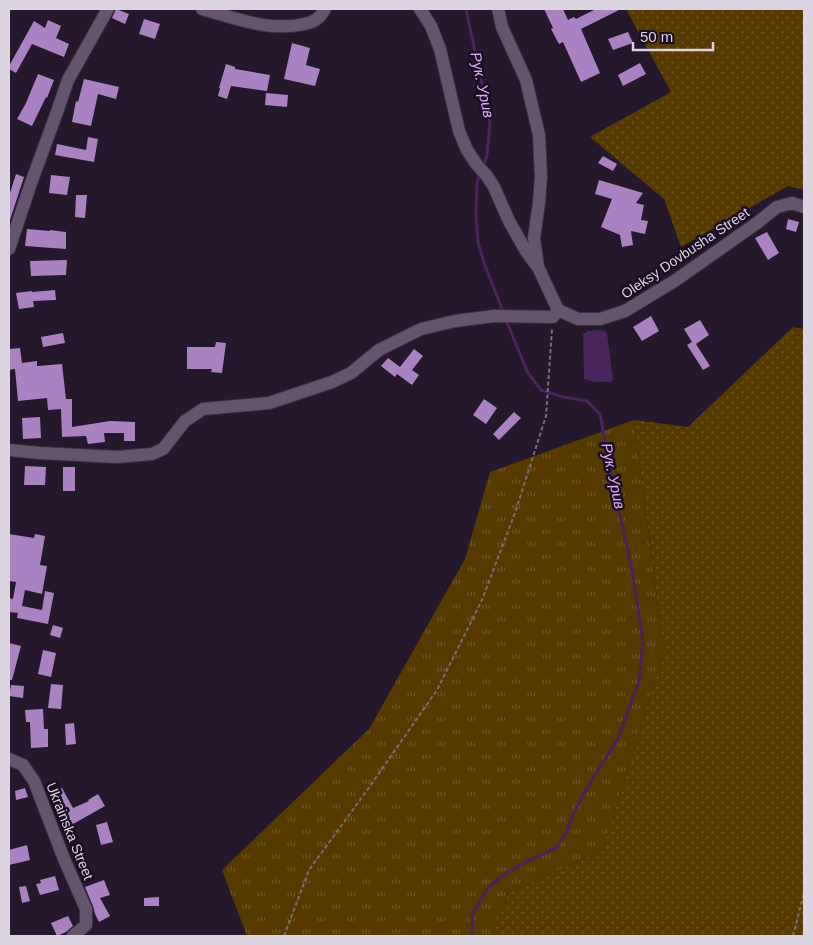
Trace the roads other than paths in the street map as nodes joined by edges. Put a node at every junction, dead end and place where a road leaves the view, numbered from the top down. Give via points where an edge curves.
1 (108, 9) edge
2 (202, 9) edge
3 (325, 9) edge
4 (420, 9) edge
5 (498, 9) edge
6 (804, 207) edge
7 (9, 249) edge
8 (538, 267) junction
9 (556, 314) junction
10 (9, 450) edge
11 (9, 759) edge
12 (73, 936) edge

1 - 7 street via 68,80
2 - 3 street via 275,26 313,22
4 - 8 street via 440,49 459,131 467,150 494,187 509,221
5 - 8 street via 502,27 526,80 539,135 541,177 534,238
6 - 9 street, Oleksy Dovbusha Street via 792,203 777,207 676,280 625,311 600,319
8 - 9 street
9 - 10 street, Oleksy Dovbusha Street via 494,316 421,330 379,350 351,373 332,382 269,403 203,409 185,421 163,449 152,454 117,456
11 - 12 street, Ukrainska Street via 23,765 34,781 86,909 86,926

